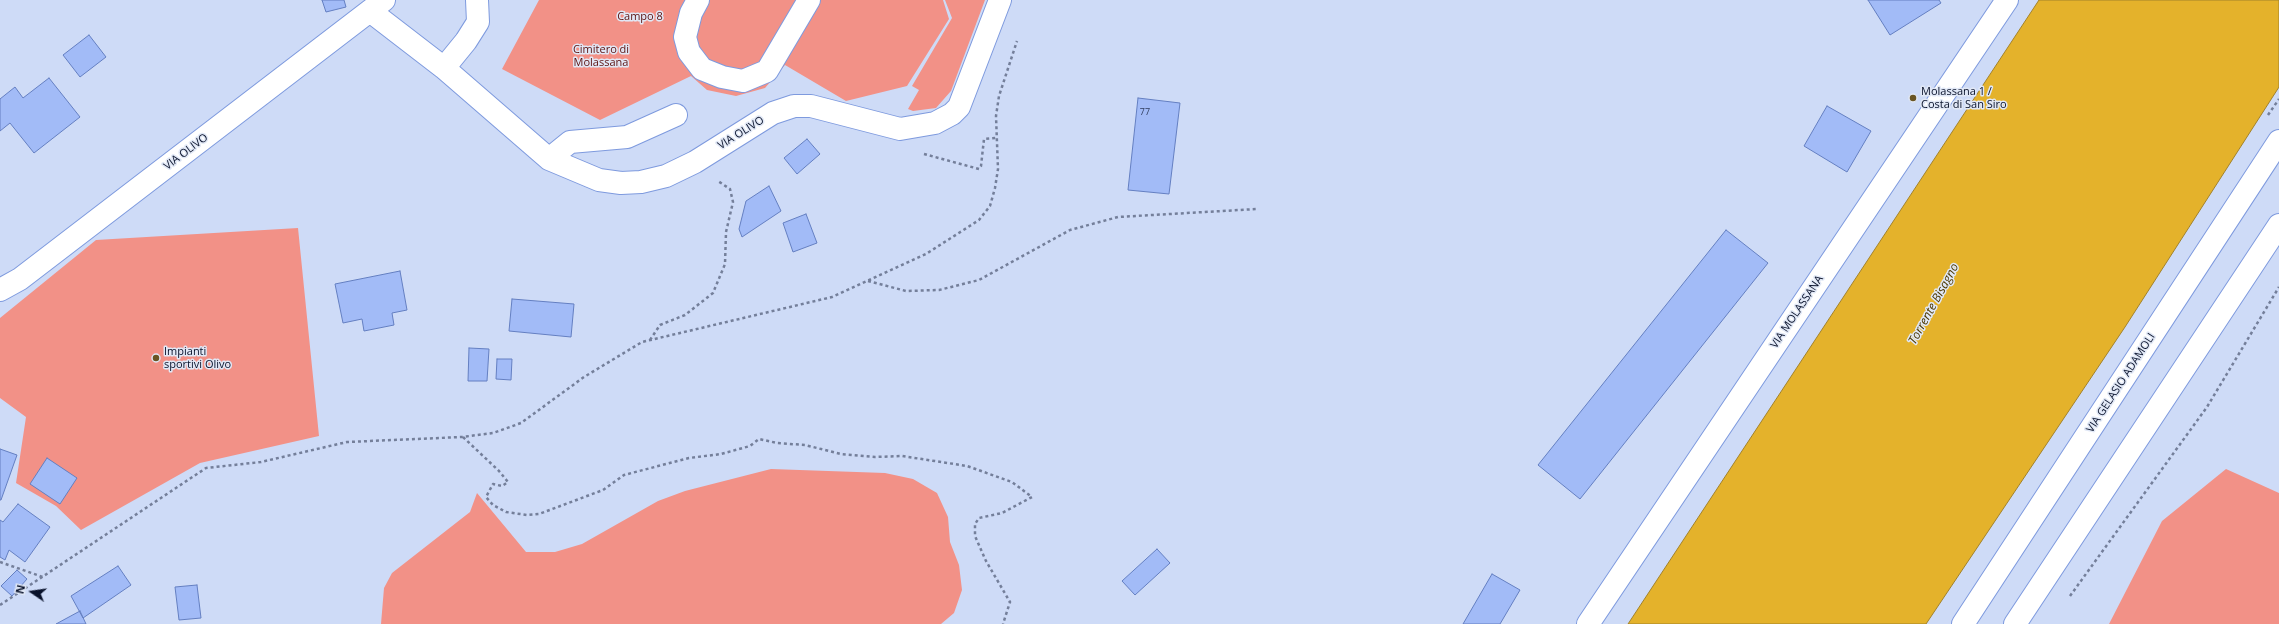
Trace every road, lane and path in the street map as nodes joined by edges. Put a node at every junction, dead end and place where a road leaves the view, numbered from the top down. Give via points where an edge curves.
1 (477, 0) edge
2 (698, 0) edge
3 (809, 0) edge
4 (1000, 0) edge
5 (2007, 0) edge
6 (377, 5) edge
7 (1018, 37) dead end
8 (444, 68) junction
9 (676, 115) dead end
10 (996, 138) junction
11 (2279, 141) edge
12 (923, 154) dead end
13 (549, 159) junction
14 (695, 162) junction
15 (1257, 209) dead end
16 (2279, 225) edge
17 (867, 281) junction
18 (2279, 287) edge
19 (0, 290) edge
20 (650, 340) junction
21 (462, 437) junction
22 (0, 562) edge
23 (44, 577) junction
24 (2069, 598) dead end
25 (0, 605) edge
26 (1003, 624) edge
27 (1588, 624) edge
28 (1963, 624) edge
29 (2015, 624) edge

1 - 8 main road via 478,22
2 - 3 main road via 691,13 685,37 689,52 702,69 722,77 743,81 768,71
4 - 14 main road, VIA OLIVO via 959,107 952,114 935,123 900,129 810,106 794,106 773,113
5 - 27 main road, VIA MOLASSANA
6 - 8 main road, VIA OLIVO
6 - 19 main road, VIA OLIVO via 20,279
7 - 10 path via 999,96
8 - 13 main road, VIA OLIVO
9 - 13 main road via 627,137 570,142
10 - 12 path via 984,139 979,169
10 - 17 path via 998,177 990,206 985,214 926,254
11 - 28 main road, VIA GELASIO ADAMOLI
13 - 14 main road, VIA OLIVO via 599,180 621,183 641,182 666,176
14 - 20 path via 730,189 733,202 726,232 725,264 713,293 685,315 660,325
15 - 17 path via 1161,213 1111,219 1070,230 979,280 939,290 906,291
16 - 29 main road
17 - 20 path via 832,297
18 - 24 path via 2207,407
20 - 21 path via 642,342 584,377 521,423 492,433
21 - 23 path via 348,442 261,462 206,468
21 - 26 path via 508,482 502,486 493,484 486,497 493,505 506,512 528,515 539,514 603,490 624,475 689,458 721,454 750,446 759,439 805,445 841,454 902,456 967,466 1012,482 1032,497 1002,513 979,518 975,524 975,536 986,561 1010,602
22 - 23 path
23 - 25 path

